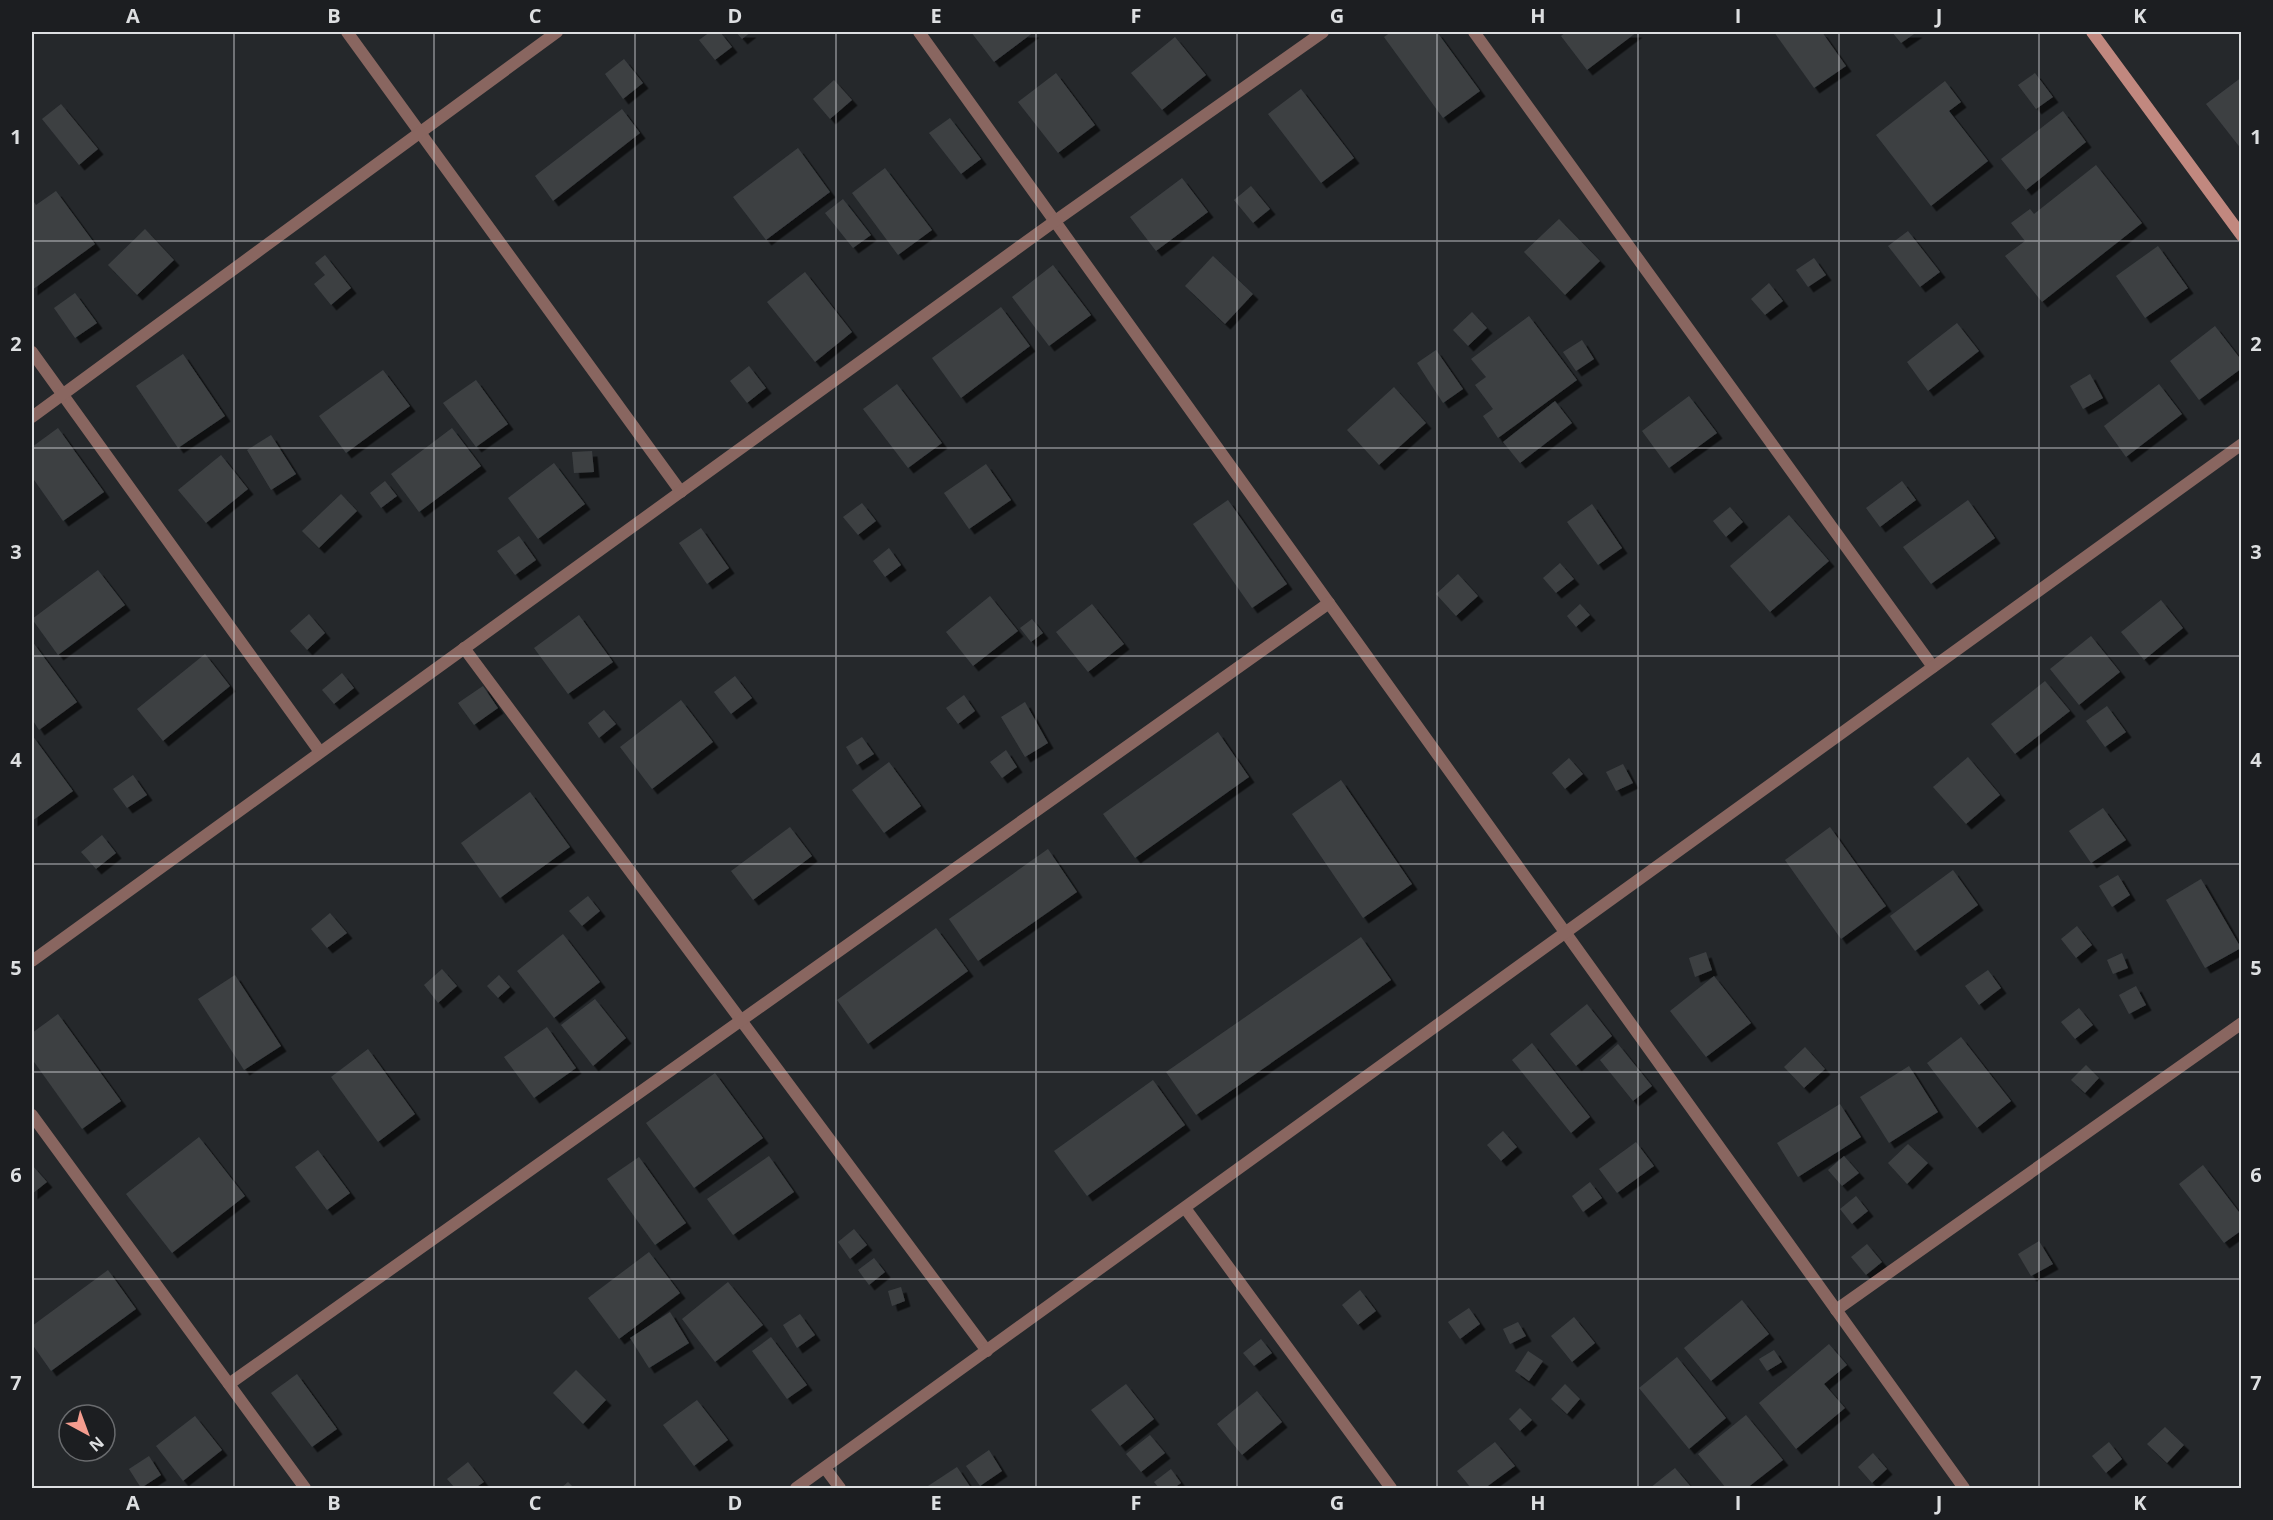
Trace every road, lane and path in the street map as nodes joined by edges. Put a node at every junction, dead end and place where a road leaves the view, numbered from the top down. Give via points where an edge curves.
1 (347, 32) edge
2 (557, 32) edge
3 (919, 32) edge
4 (1323, 32) edge
5 (1474, 32) edge
6 (2092, 32) edge
7 (420, 132) junction
8 (1055, 221) junction
9 (2241, 236) edge
10 (32, 352) edge
11 (62, 394) junction
12 (32, 417) edge
13 (2241, 444) edge
14 (681, 492) junction
15 (1329, 603) junction
16 (464, 648) junction
17 (1934, 667) junction
18 (320, 752) junction
19 (1565, 933) junction
20 (32, 961) edge
21 (741, 1020) junction
22 (2241, 1023) edge
23 (32, 1114) edge
24 (1185, 1208) junction
25 (1836, 1310) junction
26 (987, 1351) junction
27 (229, 1384) junction
28 (825, 1468) junction
29 (305, 1488) edge
30 (796, 1488) edge
31 (840, 1488) edge
32 (1391, 1488) edge
33 (1964, 1488) edge

1 - 7 street
2 - 7 street
3 - 8 street
4 - 8 street
5 - 17 street
6 - 9 main road
7 - 11 street
7 - 14 street
8 - 14 street
8 - 15 street
10 - 11 street
11 - 12 street
11 - 18 street
13 - 17 street
14 - 16 street
15 - 19 street
15 - 21 street
16 - 18 street
16 - 21 street
17 - 19 street
18 - 20 street
19 - 24 street
19 - 25 street
21 - 26 street
21 - 27 street
22 - 25 street
23 - 27 street
24 - 26 street
24 - 32 street
25 - 33 street
26 - 28 street
27 - 29 street
28 - 30 street
28 - 31 street

